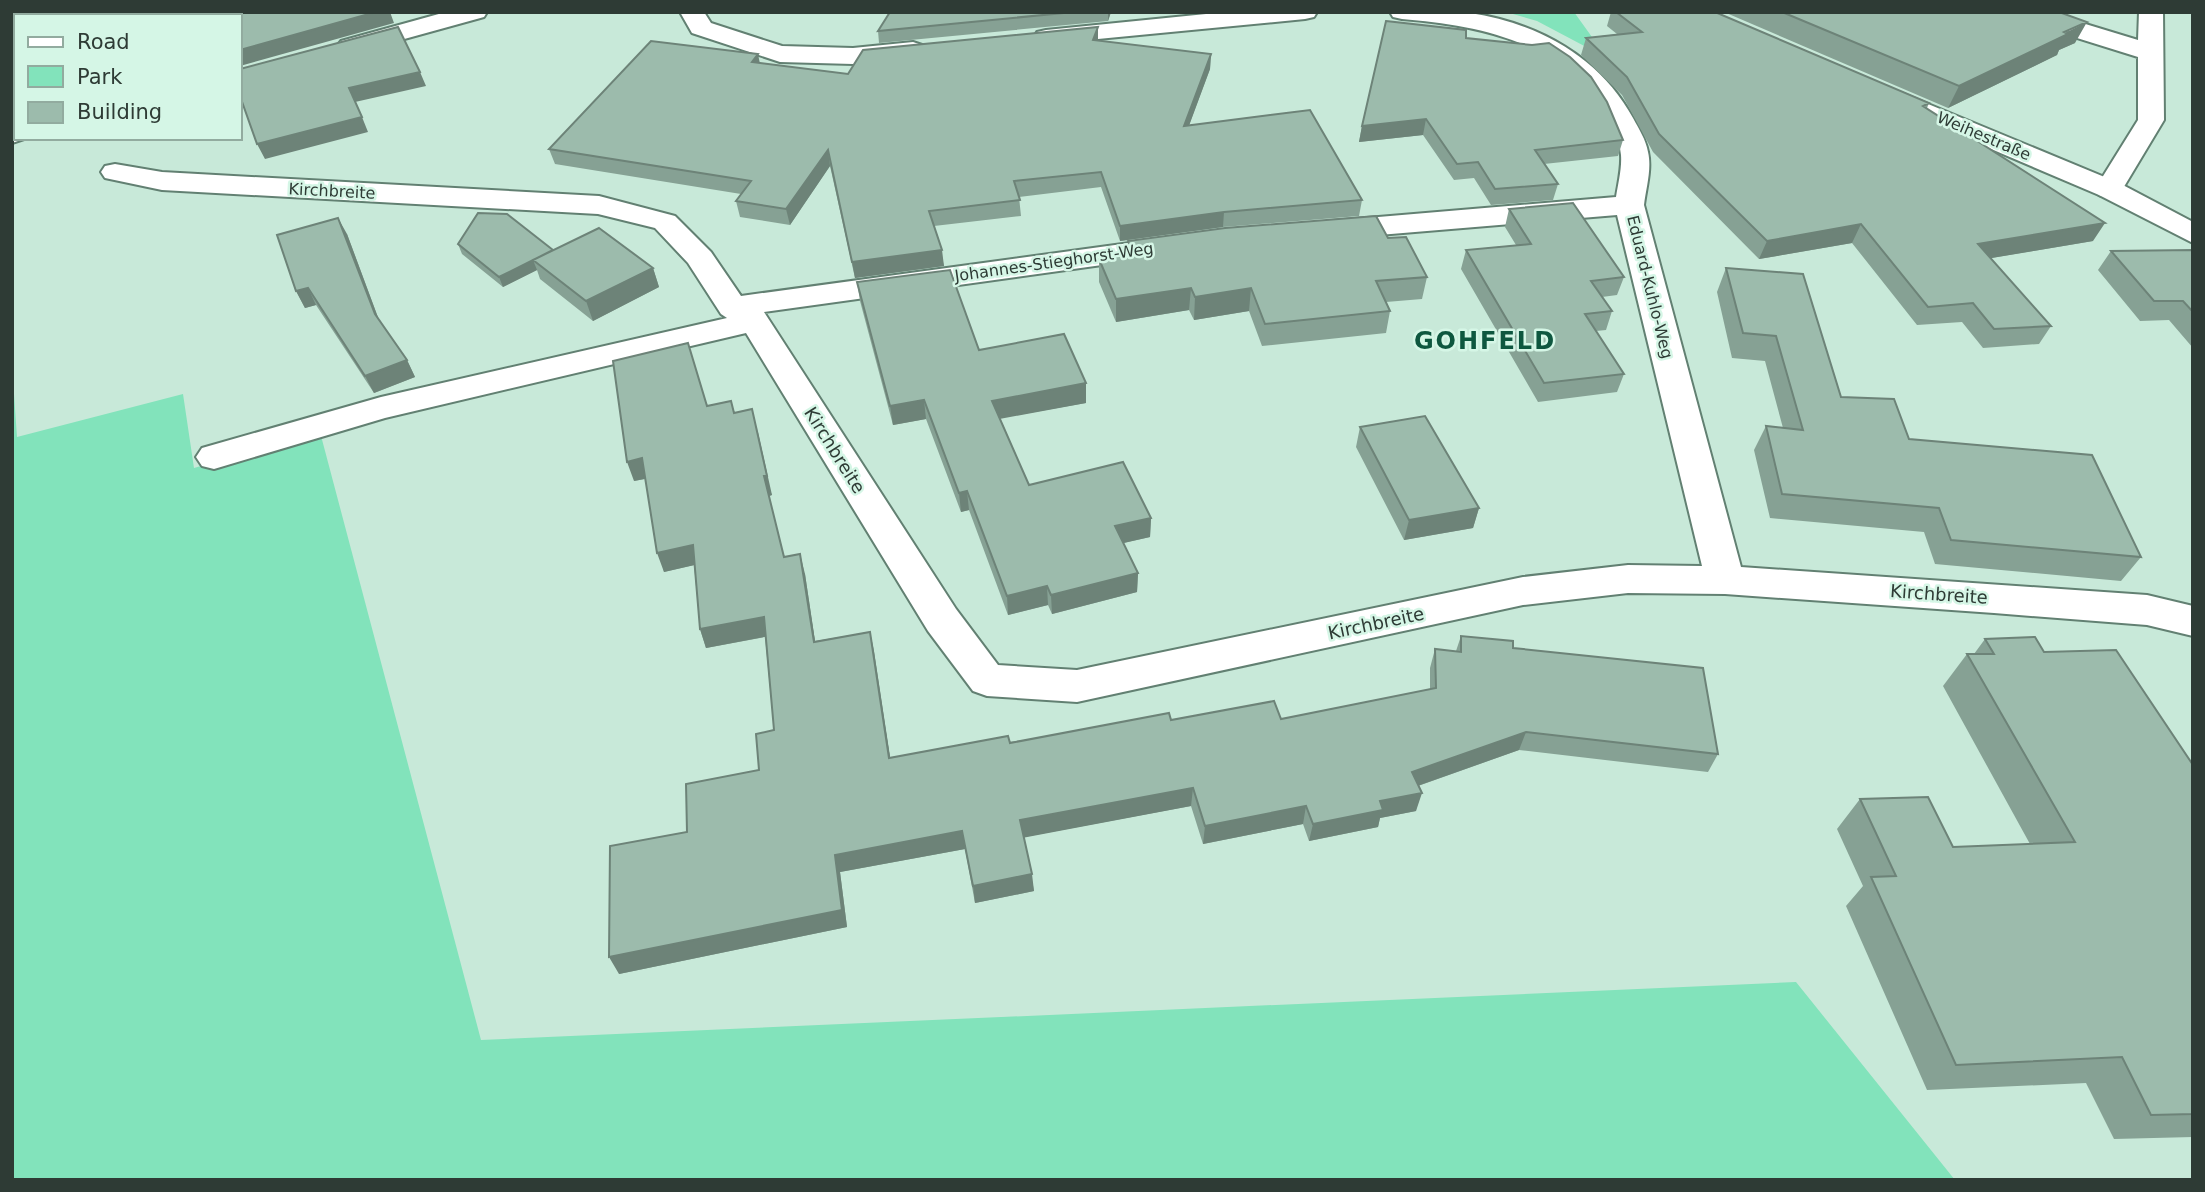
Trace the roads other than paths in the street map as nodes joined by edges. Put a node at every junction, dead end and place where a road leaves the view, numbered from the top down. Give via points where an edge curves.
1 (475, 12) edge
2 (692, 12) edge
3 (1305, 12) edge
4 (1402, 12) edge
5 (2019, 12) edge
6 (2151, 12) edge
7 (1018, 40) edge
8 (936, 48) edge
9 (331, 51) edge
10 (2150, 52) junction
11 (1875, 90) edge
12 (115, 172) dead end
13 (2109, 189) junction
14 (1629, 205) junction
15 (1304, 232) edge
16 (2193, 234) edge
17 (1210, 241) edge
18 (743, 314) junction
19 (214, 457) dead end
20 (1725, 580) junction
21 (2193, 621) edge

1 - 9 street
2 - 8 street via 701,29 780,54 853,56
3 - 7 street
4 - 14 street, Eduard-Kuhlo-Weg via 1505,27 1551,48 1588,74 1616,107 1635,155
5 - 10 street
6 - 10 street
10 - 13 street via 2151,120
11 - 13 street, Weihestraße
12 - 18 street, Kirchbreite via 162,181 599,205 665,222
13 - 16 street, Weihestraße
14 - 15 street
14 - 20 street, Eduard-Kuhlo-Weg
17 - 18 street, Johannes-Stieghorst-Weg
18 - 19 street via 380,408
18 - 20 street, Kirchbreite via 942,620 987,680 1077,685 1523,592 1628,579
20 - 21 street, Kirchbreite via 2147,610

